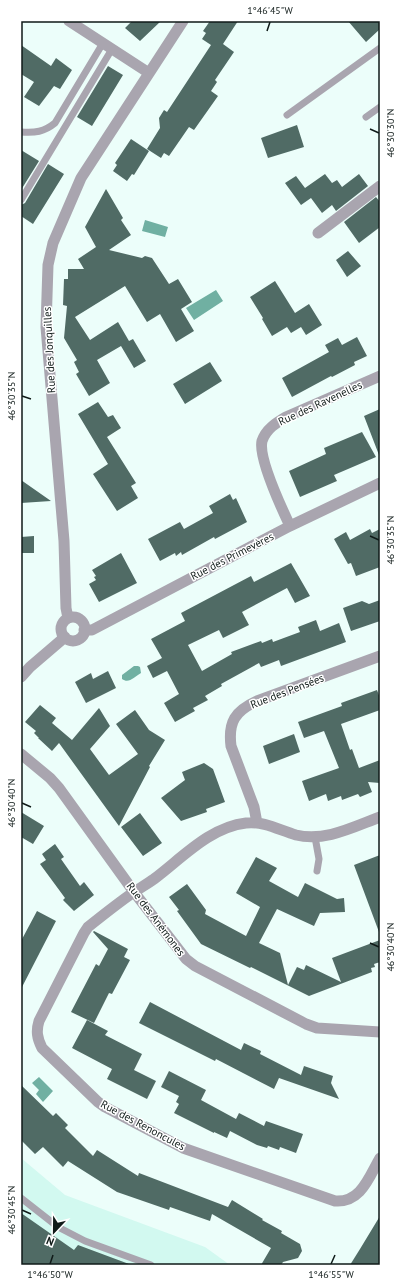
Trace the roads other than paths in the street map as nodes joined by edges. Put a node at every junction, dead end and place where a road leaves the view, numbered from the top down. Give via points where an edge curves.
1 (69, 21) edge
2 (183, 21) edge
3 (103, 43) junction
4 (380, 48) edge
5 (112, 49) junction
6 (149, 73) junction
7 (380, 107) edge
8 (287, 115) dead end
9 (366, 117) dead end
10 (21, 132) edge
11 (380, 186) edge
12 (21, 200) edge
13 (318, 233) dead end
14 (380, 376) edge
15 (380, 483) edge
16 (290, 526) junction
17 (68, 618) junction
18 (84, 630) junction
19 (65, 637) junction
20 (380, 656) edge
21 (21, 677) edge
22 (21, 754) edge
23 (380, 817) edge
24 (257, 823) junction
25 (315, 837) junction
26 (317, 871) dead end
27 (134, 892) junction
28 (380, 1032) edge
29 (380, 1158) edge
30 (21, 1198) edge
31 (150, 1265) edge

1 - 3 street
2 - 6 street, Rue des Jonquilles
3 - 5 street
3 - 10 lane via 56,123 49,129 37,133
4 - 8 lane
5 - 6 street
5 - 12 lane
6 - 17 street, Rue des Jonquilles via 81,178 53,243 48,265 46,327
7 - 9 lane
11 - 13 street
14 - 16 street, Rue des Ravenelles via 286,417 273,424 267,431 262,440 263,462
15 - 16 street, Rue des Primevères
16 - 18 street, Rue des Primevères via 92,630
17 - 18 street via 78,619
17 - 19 street via 61,627
18 - 19 street via 82,636 76,640 72,641
19 - 21 street
20 - 24 street, Rue des Pensées via 257,701 236,716 231,725 231,746 254,807
22 - 27 street, Rue des Anémones via 59,788
23 - 25 street via 338,833
24 - 25 street via 296,835
24 - 27 street, Rue des Renoncules via 233,825 207,838
25 - 26 lane via 319,859
27 - 28 street, Rue des Anémones via 186,959 195,966 317,1028
27 - 29 street, Rue des Renoncules via 84,933 39,1021 37,1038 42,1048 105,1107 169,1141 335,1201 356,1196
30 - 31 lane via 58,1227 85,1242

